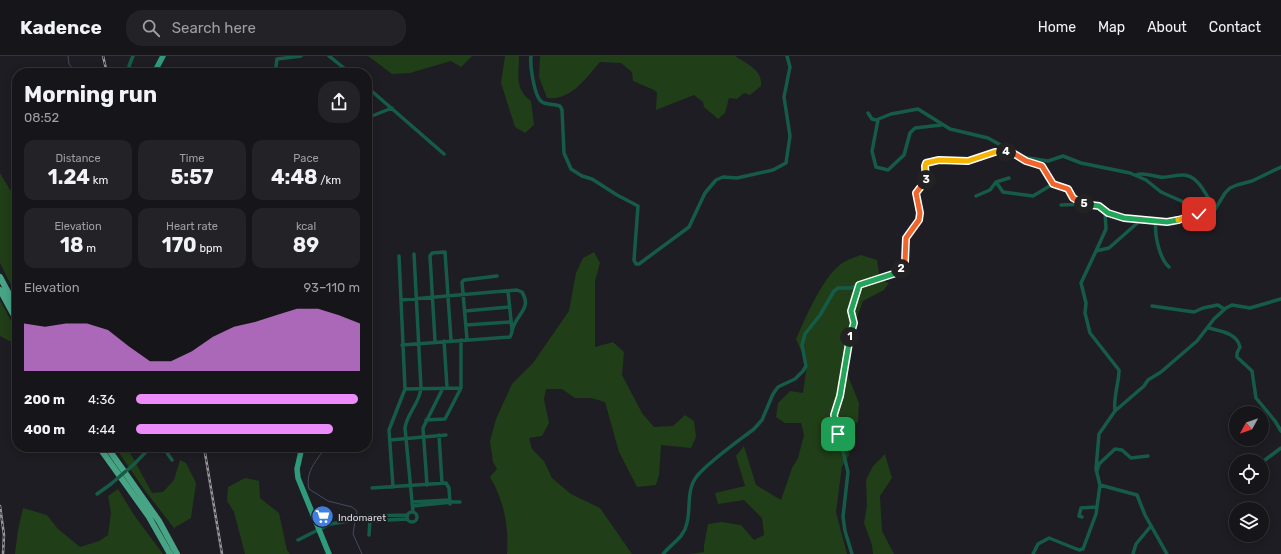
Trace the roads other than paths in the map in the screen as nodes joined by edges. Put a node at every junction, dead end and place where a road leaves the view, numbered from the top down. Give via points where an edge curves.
1 (133, 56) edge
2 (163, 56) edge
3 (301, 56) edge
4 (329, 56) edge
5 (531, 56) edge
6 (787, 56) edge
7 (290, 57) edge
8 (130, 68) edge
9 (157, 68) edge
10 (276, 68) edge
11 (344, 68) edge
12 (372, 91) edge
13 (392, 108) junction
14 (868, 114) dead end
15 (372, 116) edge
16 (878, 120) junction
17 (941, 125) junction
18 (1011, 152) junction
19 (444, 154) dead end
20 (1022, 157) junction
21 (1281, 167) edge
22 (1136, 175) junction
23 (1009, 178) dead end
24 (996, 182) junction
25 (1053, 184) junction
26 (976, 196) dead end
27 (1083, 204) junction
28 (1061, 205) dead end
29 (1215, 209) junction
30 (1105, 212) junction
31 (1206, 212) junction
32 (1143, 218) junction
33 (1156, 221) junction
34 (1096, 252) junction
35 (414, 254) dead end
36 (399, 256) dead end
37 (1169, 267) dead end
38 (497, 276) dead end
39 (0, 277) edge
40 (859, 285) junction
41 (0, 290) edge
42 (508, 291) junction
43 (464, 296) junction
44 (448, 297) junction
45 (434, 298) junction
46 (418, 299) junction
47 (1281, 299) edge
48 (12, 300) edge
49 (401, 300) junction
50 (1152, 306) dead end
51 (509, 307) junction
52 (1224, 309) junction
53 (465, 310) junction
54 (12, 312) edge
55 (511, 322) junction
56 (466, 325) junction
57 (1209, 328) junction
58 (512, 331) junction
59 (467, 339) junction
60 (451, 340) junction
61 (461, 340) junction
62 (444, 341) junction
63 (435, 342) junction
64 (419, 343) junction
65 (402, 345) junction
66 (421, 388) junction
67 (445, 388) junction
68 (461, 388) junction
69 (405, 389) junction
70 (1115, 411) junction
71 (426, 420) junction
72 (1281, 431) edge
73 (439, 435) junction
74 (446, 435) dead end
75 (423, 436) junction
76 (406, 438) junction
77 (390, 440) junction
78 (1281, 448) edge
79 (104, 452) edge
80 (111, 452) edge
81 (145, 452) edge
82 (166, 452) edge
83 (301, 452) edge
84 (1148, 456) dead end
85 (1269, 457) edge
86 (172, 460) dead end
87 (1096, 476) junction
88 (441, 483) junction
89 (410, 484) junction
90 (427, 484) junction
91 (1100, 485) junction
92 (393, 486) junction
93 (372, 488) dead end
94 (97, 494) dead end
95 (450, 502) junction
96 (460, 502) dead end
97 (412, 503) junction
98 (1096, 507) junction
99 (411, 513) junction
100 (370, 516) junction
101 (1082, 517) dead end
102 (407, 519) junction
103 (359, 520) junction
104 (370, 521) junction
105 (1151, 526) junction
106 (319, 528) junction
107 (369, 534) dead end
108 (298, 540) dead end
109 (170, 554) edge
110 (177, 554) edge
111 (329, 554) edge
112 (663, 554) edge
113 (852, 554) edge
114 (1033, 554) edge
115 (1133, 554) edge
116 (1167, 554) edge

1 - 8 street
2 - 9 highway
3 - 7 street
4 - 11 street
5 - 6 street via 536,92 540,100 560,106 562,110 564,153 571,169 638,206 634,260 636,264 689,226 705,193 716,180 773,170 786,163 790,136 784,97 790,67
7 - 10 street via 277,59
12 - 13 street
13 - 15 street
13 - 19 street
14 - 16 street via 872,120
16 - 17 street via 891,114 918,109
16 - 17 street via 872,151 876,167 888,170 904,155 910,133 915,128
17 - 18 street via 957,132 988,138
18 - 20 street
18 - 40 street via 995,152 968,161 939,160 926,163 926,181 916,194 920,216 906,238 903,266 896,273
20 - 22 street via 1048,161 1063,156 1081,163
20 - 25 street via 1026,161 1042,166
21 - 29 street via 1230,188
22 - 29 street via 1170,178 1188,176 1199,185
22 - 31 street via 1161,192
23 - 24 street
24 - 25 street via 1003,192 1033,196
24 - 26 street via 990,190
25 - 27 street via 1068,189 1073,198
27 - 28 street
27 - 30 street via 1099,206
29 - 31 street
30 - 32 street via 1124,218
30 - 34 street via 1106,229
31 - 33 street via 1171,222
32 - 33 street
32 - 34 street via 1109,248
33 - 37 street via 1155,235 1165,263
34 - 70 street via 1081,288 1090,333 1118,368
35 - 46 street
36 - 49 street
38 - 43 street via 463,281
39 - 48 highway
40 - 112 street via 838,288 834,292 805,334 802,345 806,358 804,371 795,379 778,387 762,420 754,429 697,476 691,488 684,531 678,541
40 - 113 street via 851,311 854,323 834,415 848,472 844,517
41 - 54 highway
42 - 43 street
42 - 51 street
42 - 58 street via 520,290 524,296 524,311
43 - 44 street
43 - 53 street
44 - 45 street
44 - 45 street via 445,252 430,254
44 - 60 street
45 - 46 street
45 - 63 street
46 - 49 street
46 - 64 street
47 - 52 street via 1250,308 1232,305
49 - 65 street
50 - 52 street via 1194,312 1218,305
51 - 53 street
51 - 55 street
52 - 57 street
53 - 56 street
55 - 56 street
55 - 58 street
56 - 59 street
57 - 70 street
57 - 72 street via 1227,332 1238,342 1240,346 1237,357 1252,371 1256,398
58 - 59 street via 510,337
59 - 61 street
60 - 61 street
60 - 62 street
61 - 68 street
62 - 63 street
62 - 67 street
63 - 64 street
64 - 65 street
64 - 66 street
65 - 69 street
66 - 67 street
66 - 69 street
66 - 76 street via 419,398 406,422
67 - 68 street
67 - 71 street
68 - 71 street via 445,419
69 - 77 street via 390,425
70 - 87 street via 1098,437
71 - 75 street
73 - 74 street
73 - 75 street
73 - 88 street
75 - 76 street
75 - 90 street
76 - 77 street
76 - 89 street
77 - 92 street
78 - 85 street
79 - 109 highway via 149,517
80 - 110 highway via 159,521
81 - 94 street, bridge via 139,461
82 - 86 street
83 - 106 highway via 297,474
84 - 87 street via 1131,458 1122,450 1115,449 1099,464
87 - 91 street
88 - 90 street
88 - 95 street via 449,485
89 - 90 street
89 - 92 street
89 - 97 street
91 - 98 street
91 - 105 street via 1137,495
92 - 93 street
95 - 96 street
95 - 97 street
97 - 99 street
98 - 101 street via 1080,508 1079,516
98 - 114 street via 1096,514 1083,549 1079,550 1049,538 1038,544
99 - 100 street
99 - 102 street
99 - 102 street via 417,515 416,521 411,522
100 - 103 street
100 - 104 street
102 - 104 street
103 - 104 street
103 - 106 street
104 - 107 street
105 - 115 street via 1136,544
105 - 116 street
106 - 108 street
106 - 111 highway

